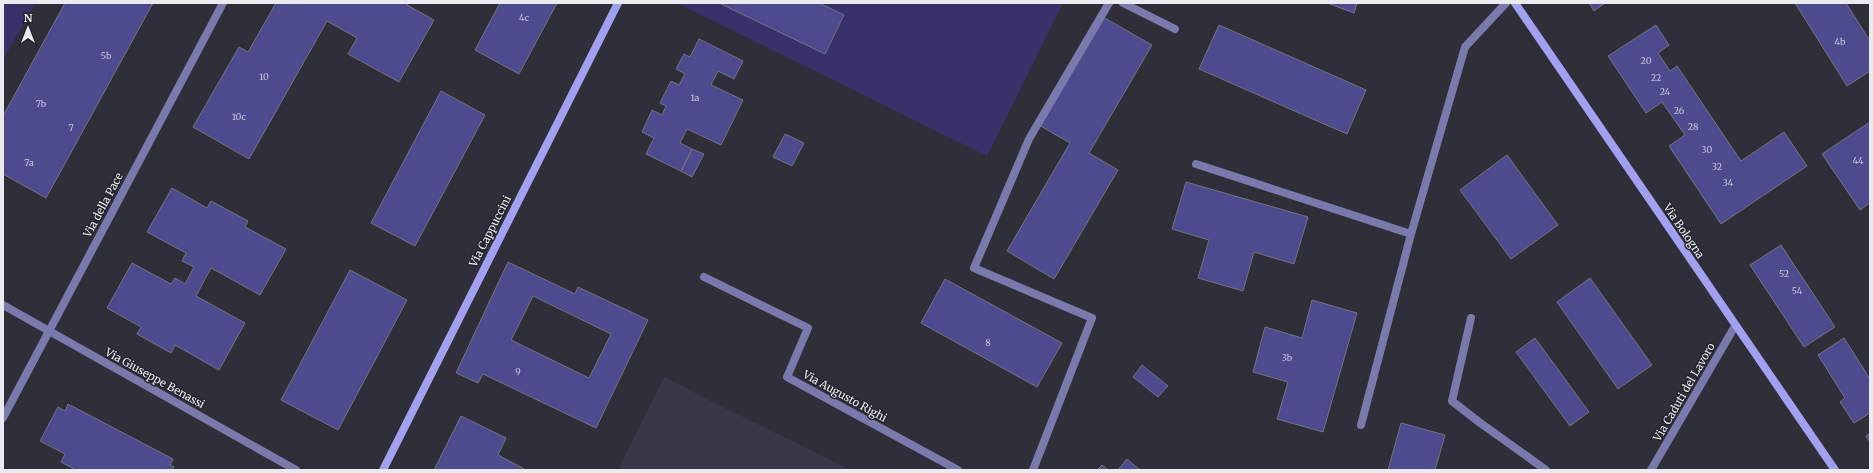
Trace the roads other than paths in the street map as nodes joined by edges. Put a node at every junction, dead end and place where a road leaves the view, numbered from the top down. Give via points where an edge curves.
1 (223, 3) edge
2 (618, 3) edge
3 (1109, 3) edge
4 (1122, 3) edge
5 (1506, 3) edge
6 (1515, 3) edge
7 (1175, 29) dead end
8 (1196, 164) dead end
9 (1411, 234) junction
10 (704, 277) dead end
11 (3, 305) edge
12 (1471, 318) dead end
13 (1735, 326) junction
14 (48, 331) junction
15 (3, 418) edge
16 (1361, 425) dead end
17 (296, 470) edge
18 (383, 470) edge
19 (957, 470) edge
20 (1033, 470) edge
21 (1546, 470) edge
22 (1651, 470) edge
23 (1835, 470) edge

1 - 14 street, Via della Pace
2 - 18 main road, Via Cappuccini
3 - 20 street via 1029,139 974,268 1092,318
4 - 7 street
5 - 9 street via 1465,47
6 - 13 main road, Via Bologna
8 - 9 street
9 - 16 street
10 - 19 street, Via Augusto Righi via 808,328 787,377
11 - 14 street, Via Giuseppe Benassi
12 - 21 street via 1452,401
13 - 22 street, Via Caduti del Lavoro
13 - 23 main road, Via Bologna
14 - 15 street, Via della Pace
14 - 17 street, Via Giuseppe Benassi

